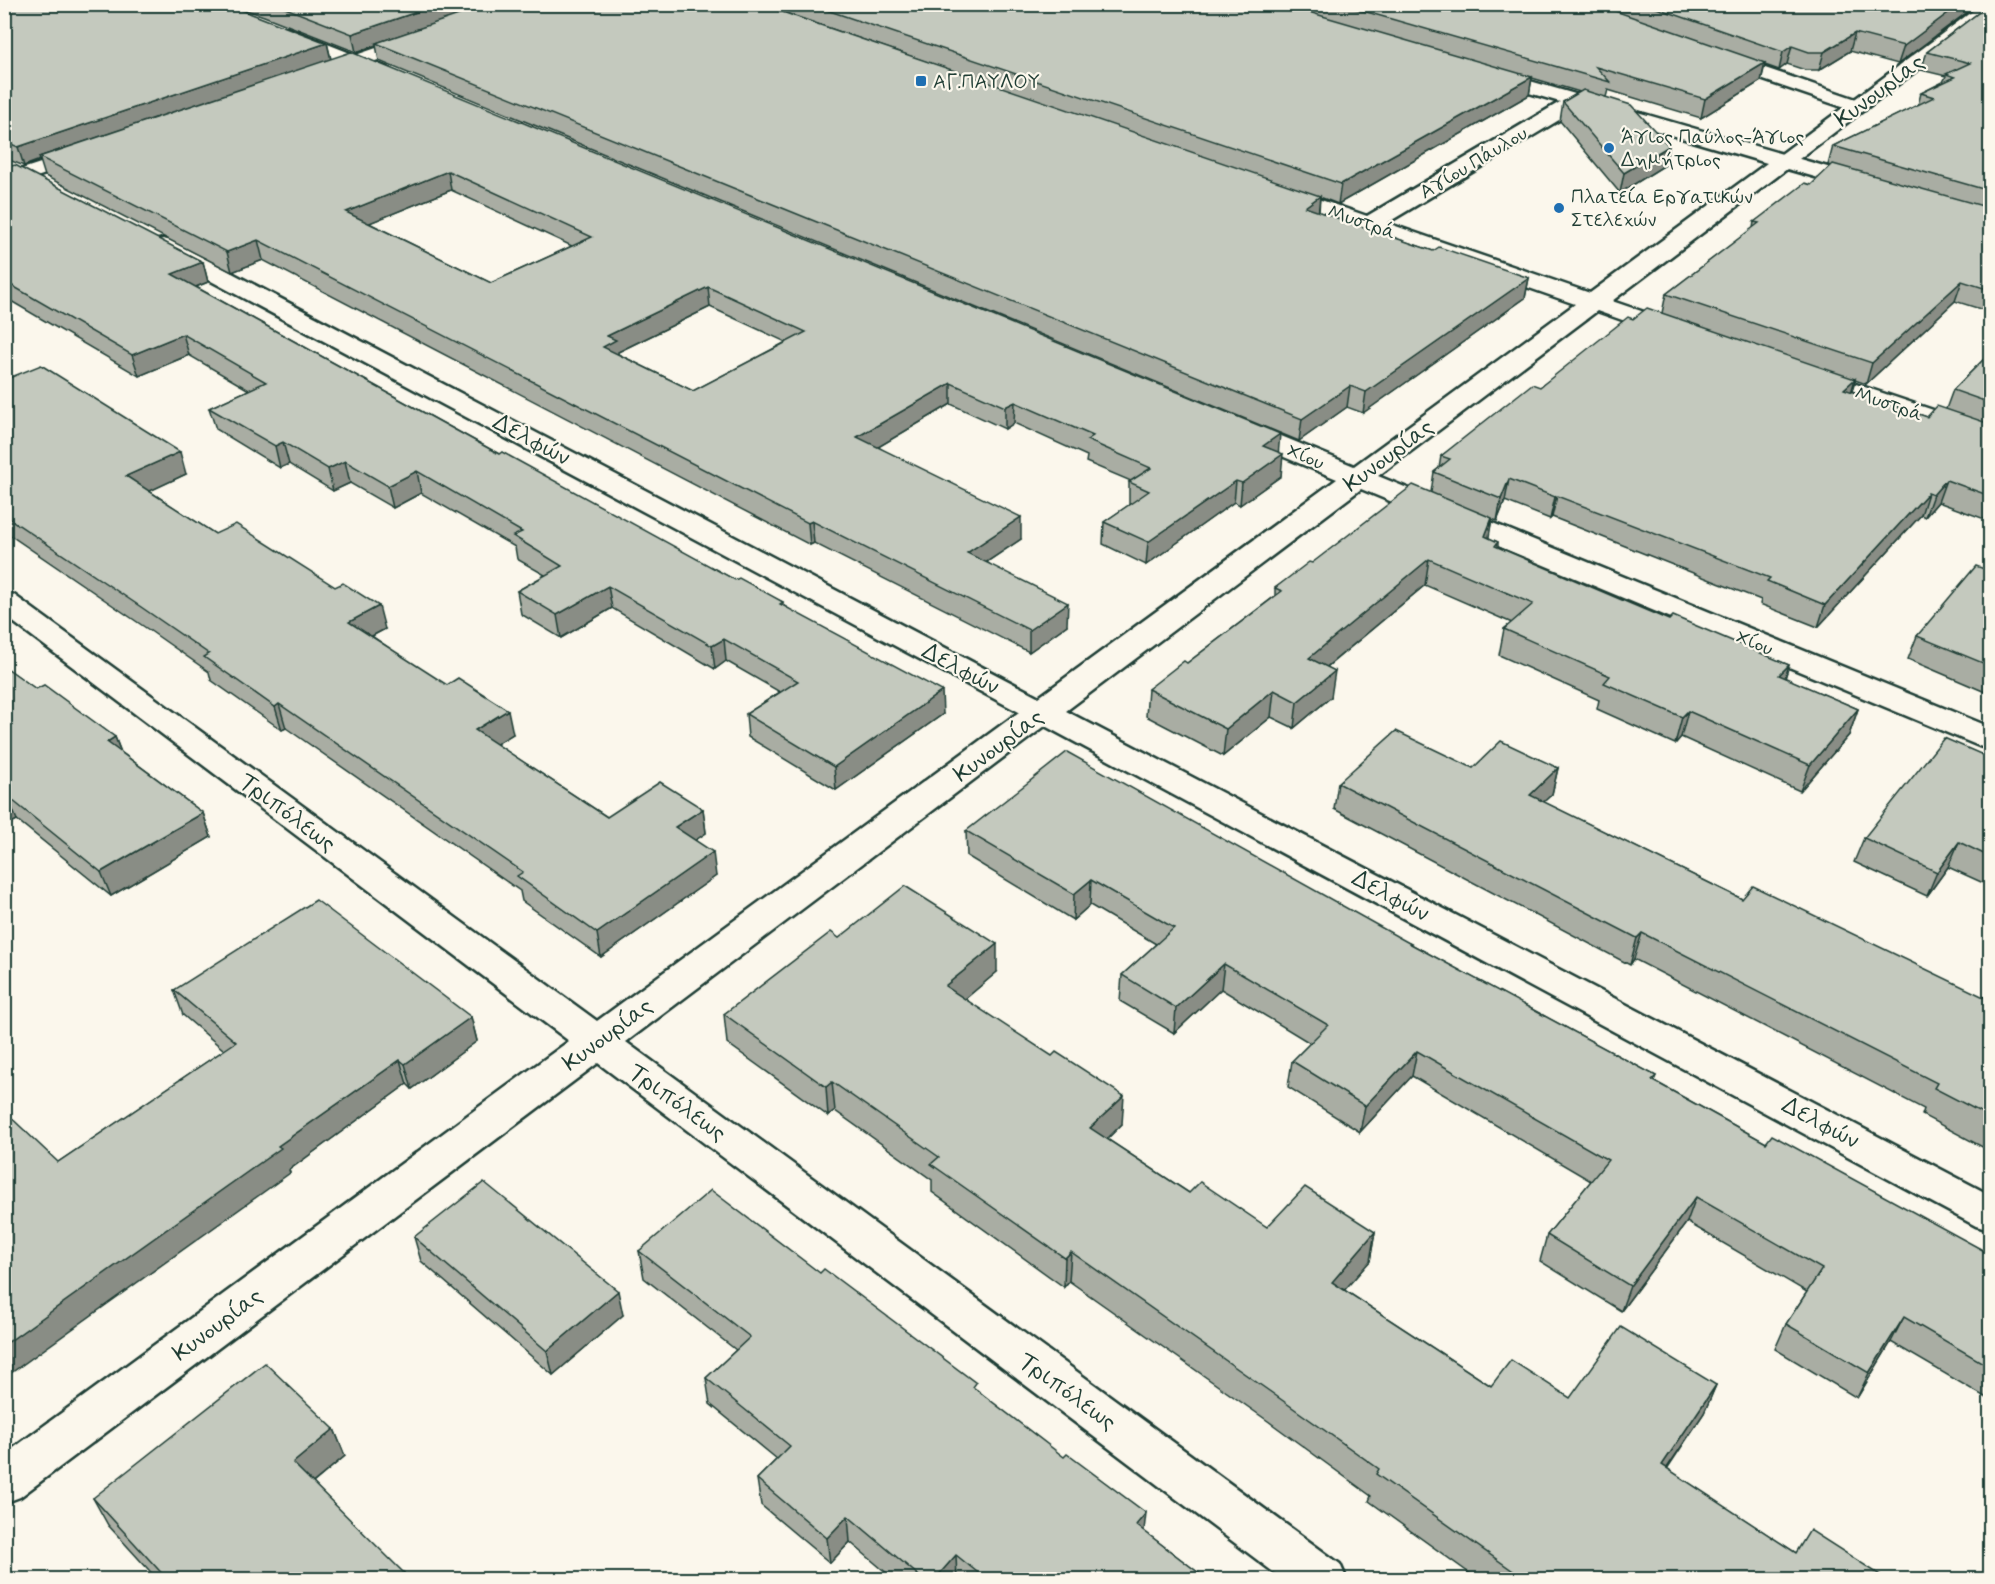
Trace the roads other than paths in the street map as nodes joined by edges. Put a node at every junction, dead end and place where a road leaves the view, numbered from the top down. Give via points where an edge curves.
1 (1990, 8) edge
2 (267, 26) edge
3 (433, 35) edge
4 (1700, 51) edge
5 (356, 62) junction
6 (1473, 70) edge
7 (312, 76) edge
8 (400, 80) edge
9 (1576, 100) junction
10 (1858, 106) junction
11 (103, 148) edge
12 (1784, 161) junction
13 (12, 174) edge
14 (1258, 185) edge
15 (57, 191) edge
16 (1887, 191) edge
17 (1369, 224) junction
18 (142, 235) edge
19 (1593, 302) junction
20 (1696, 337) edge
21 (1786, 368) edge
22 (1215, 418) edge
23 (1990, 438) edge
24 (1358, 477) junction
25 (4, 602) edge
26 (1042, 712) junction
27 (1990, 739) edge
28 (596, 1042) junction
29 (1990, 1214) edge
30 (4, 1482) edge
31 (1323, 1580) edge

1 - 10 street, Κυνουρίας
2 - 5 street
3 - 5 street
4 - 10 street
5 - 7 street
5 - 8 street
6 - 9 street
9 - 12 street
9 - 17 street, Αγίου Πάυλου
10 - 12 street, Κυνουρίας
11 - 13 street
12 - 16 street
12 - 19 street, Κυνουρίας
13 - 15 street
14 - 17 street, Μυστρά
17 - 19 street, Μυστρά
18 - 26 street, Δελφών
19 - 20 street, Μυστρά
19 - 24 street, Κυνουρίας
21 - 23 street, Μυστρά
22 - 24 street, Χίου
24 - 26 street, Κυνουρίας
24 - 27 street, Χίου
25 - 28 street, Τριπόλεως
26 - 28 street, Κυνουρίας
26 - 29 street, Δελφών
28 - 30 street, Κυνουρίας
28 - 31 street, Τριπόλεως

